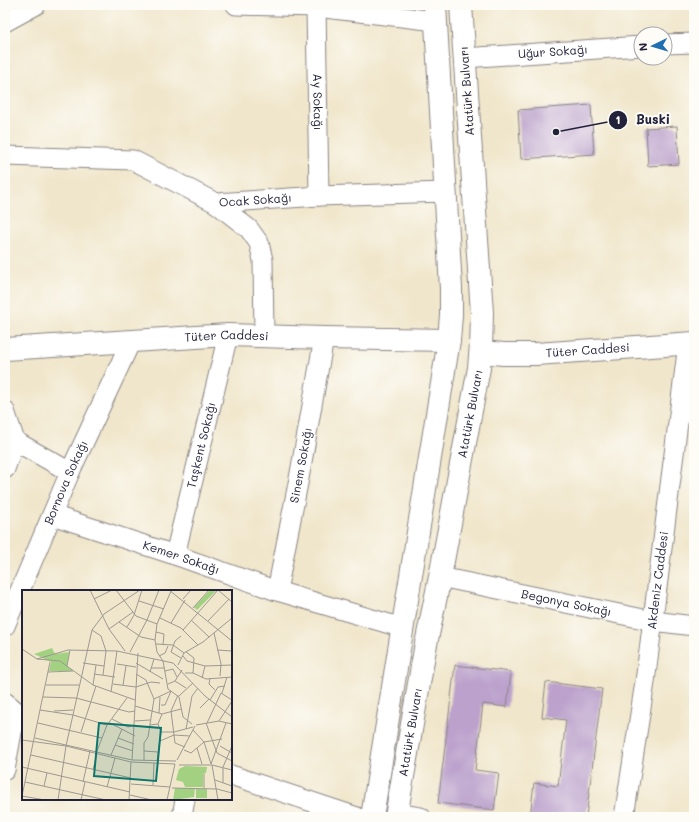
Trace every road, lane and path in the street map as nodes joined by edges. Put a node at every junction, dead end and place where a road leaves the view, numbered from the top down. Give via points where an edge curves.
1 (36, 5) edge
2 (236, 5) edge
3 (461, 5) edge
4 (316, 7) junction
5 (436, 13) edge
6 (5, 22) edge
7 (694, 43) edge
8 (673, 44) edge
9 (633, 47) edge
10 (464, 58) junction
11 (5, 156) edge
12 (445, 192) junction
13 (319, 196) junction
14 (216, 203) junction
15 (228, 335) junction
16 (264, 336) junction
17 (324, 338) junction
18 (450, 340) junction
19 (132, 341) junction
20 (691, 343) edge
21 (5, 349) edge
22 (481, 352) junction
23 (5, 411) edge
24 (15, 441) junction
25 (5, 469) edge
26 (70, 472) junction
27 (52, 515) junction
28 (175, 555) junction
29 (440, 577) junction
30 (277, 591) junction
31 (653, 621) junction
32 (5, 626) edge
33 (694, 626) edge
34 (403, 628) junction
35 (15, 709) edge
36 (5, 770) edge
37 (232, 775) edge
38 (185, 800) edge
39 (397, 815) edge
40 (182, 817) edge
41 (357, 817) edge
42 (372, 817) edge
43 (421, 817) edge
44 (624, 817) edge

1 - 6 street
2 - 4 street
3 - 10 street, Atatürk Bulvarı
4 - 5 street
4 - 13 street, Ay Sokağı
5 - 12 street
7 - 8 street
9 - 10 street, Uğur Sokağı
10 - 22 street, Atatürk Bulvarı via 482,313
11 - 14 street, Ocak Sokağı via 133,160
12 - 13 street, Ocak Sokağı
12 - 18 street via 451,289
13 - 14 street, Ocak Sokağı
14 - 16 street via 249,229 259,243 263,260
15 - 16 street, Tüter Caddesi
15 - 19 street, Tüter Caddesi
15 - 28 street, Taşkent Sokağı
16 - 17 street, Tüter Caddesi
17 - 18 street, Tüter Caddesi
17 - 30 street, Sinem Sokağı
18 - 34 street
19 - 21 street, Tüter Caddesi
19 - 26 street, Bornova Sokağı
20 - 22 street, Tüter Caddesi via 536,354
20 - 31 street, Akdeniz Caddesi
22 - 29 street, Atatürk Bulvarı
23 - 24 street
24 - 25 street
24 - 26 street
26 - 27 street, Bornova Sokağı
27 - 28 street, Kemer Sokağı
27 - 32 street, Bornova Sokağı
28 - 30 street, Kemer Sokağı
29 - 31 street, Begonya Sokağı
29 - 39 street, Atatürk Bulvarı
30 - 34 street, Kemer Sokağı
31 - 33 street, Begonya Sokağı
31 - 44 street, Akdeniz Caddesi
34 - 42 street
35 - 36 street
37 - 41 street
38 - 40 street
39 - 43 street

